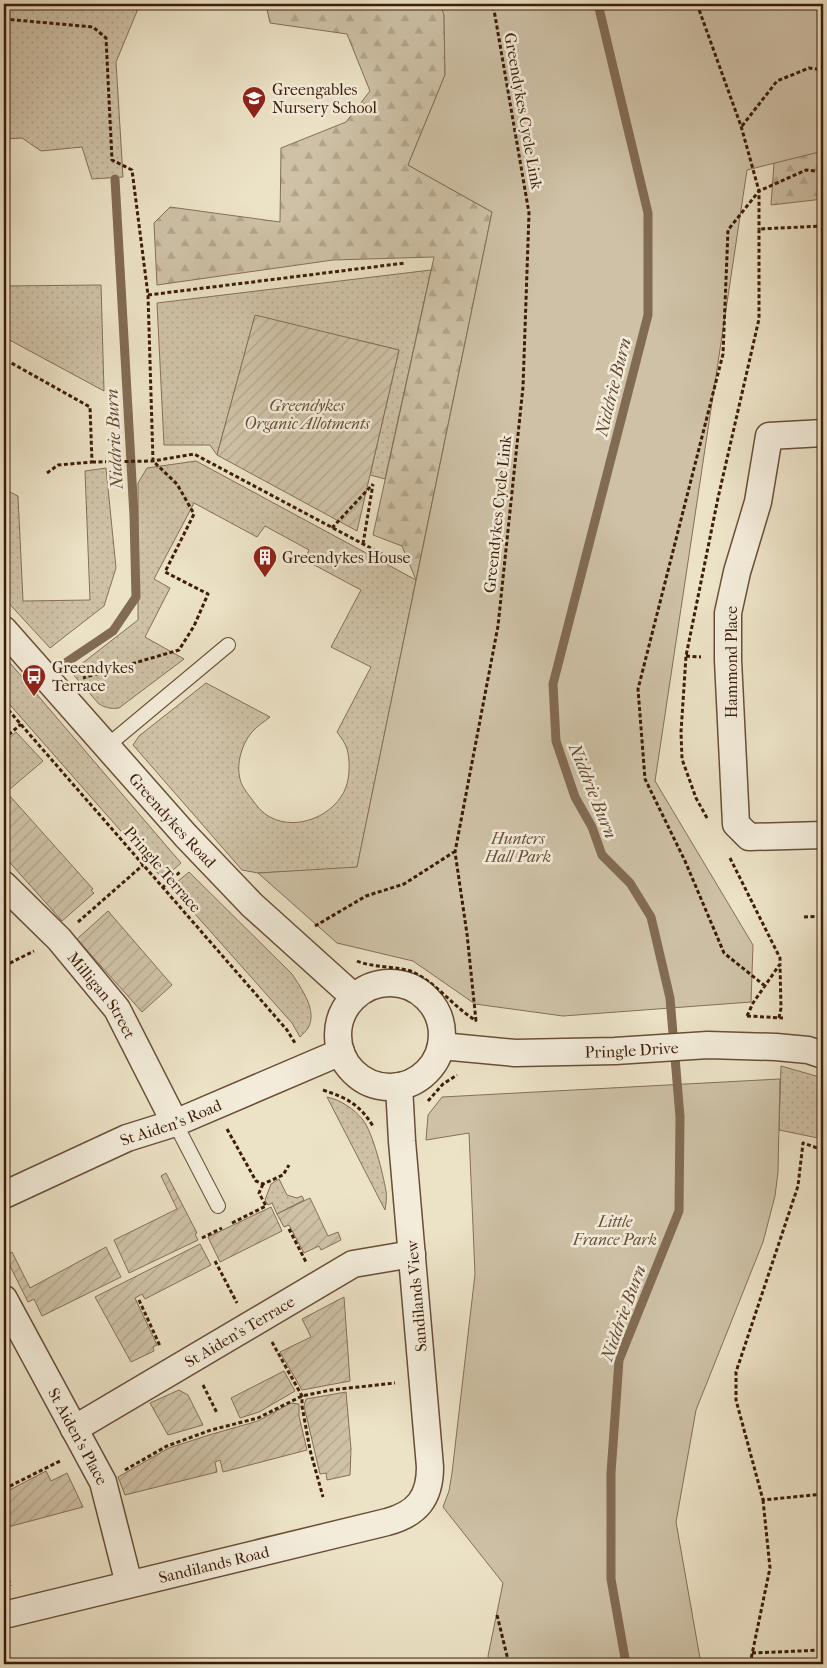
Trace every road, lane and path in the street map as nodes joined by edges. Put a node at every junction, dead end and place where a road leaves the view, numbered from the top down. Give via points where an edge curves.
1 (493, 4) edge
2 (697, 4) edge
3 (4, 19) edge
4 (823, 70) edge
5 (742, 126) junction
6 (823, 172) edge
7 (759, 191) junction
8 (760, 229) dead end
9 (405, 263) dead end
10 (148, 295) junction
11 (6, 360) dead end
12 (823, 433) edge
13 (153, 461) junction
14 (92, 462) junction
15 (47, 473) dead end
16 (332, 528) junction
17 (363, 544) junction
18 (397, 562) dead end
19 (4, 630) edge
20 (228, 645) dead end
21 (54, 687) junction
22 (4, 705) edge
23 (21, 724) junction
24 (4, 739) edge
25 (107, 746) junction
26 (823, 835) edge
27 (455, 852) junction
28 (202, 853) junction
29 (143, 864) junction
30 (4, 885) edge
31 (162, 888) junction
32 (823, 916) edge
33 (804, 917) dead end
34 (308, 930) dead end
35 (59, 939) junction
36 (355, 960) dead end
37 (780, 964) dead end
38 (765, 986) dead end
39 (354, 997) junction
40 (476, 1021) junction
41 (484, 1023) dead end
42 (296, 1044) dead end
43 (441, 1046) junction
44 (776, 1047) junction
45 (341, 1052) junction
46 (823, 1055) edge
47 (399, 1086) junction
48 (214, 1106) junction
49 (175, 1123) junction
50 (823, 1150) edge
51 (290, 1165) dead end
52 (263, 1184) junction
53 (4, 1195) edge
54 (218, 1206) dead end
55 (289, 1229) dead end
56 (202, 1238) dead end
57 (412, 1254) junction
58 (215, 1260) dead end
59 (318, 1284) junction
60 (4, 1299) edge
61 (139, 1300) dead end
62 (248, 1326) junction
63 (286, 1370) dead end
64 (172, 1371) junction
65 (397, 1383) dead end
66 (302, 1396) junction
67 (79, 1439) junction
68 (103, 1482) junction
69 (4, 1489) edge
70 (823, 1494) edge
71 (323, 1497) dead end
72 (764, 1500) junction
73 (420, 1504) joint
74 (129, 1584) junction
75 (4, 1615) edge
76 (497, 1615) dead end
77 (823, 1650) edge
78 (752, 1653) junction
79 (509, 1664) edge
80 (750, 1664) edge

1 - 27 path, Greendykes Cycle Link via 529,212 523,386 498,626
2 - 5 path
3 - 10 path via 92,27 106,38 112,160 132,170
4 - 5 path via 810,68 777,81
5 - 7 path
6 - 7 path via 806,170
7 - 8 path
7 - 38 path via 728,230 723,354 638,689 645,779 685,861 724,953
9 - 10 path
10 - 13 path
11 - 14 path via 90,407
12 - 26 street, Hammond Place via 769,436 758,502 728,613 728,660 736,824 749,837
13 - 14 path
13 - 16 path via 194,454
13 - 21 path via 177,484 194,514 165,572 208,594 194,626 179,650
14 - 15 path via 58,465
16 - 17 path
16 - 17 path via 372,484
17 - 18 path
19 - 21 street, Greendykes Road
20 - 25 lane
21 - 25 street, Greendykes Road
22 - 23 path, Pringle Terrace
23 - 24 path
23 - 29 path, Pringle Terrace
25 - 28 street, Greendykes Road
27 - 34 path via 404,884 366,896
27 - 40 path, Greendykes Cycle Link
28 - 31 path
28 - 39 street, Greendykes Road via 252,905
29 - 31 path, Pringle Terrace
29 - 35 path
30 - 35 street, Milligan Street
31 - 42 path, Pringle Terrace
32 - 33 path
35 - 49 street, Milligan Street via 117,1009
36 - 40 path via 412,972
37 - 44 path via 781,1008
39 - 43 street via 371,987 388,983 418,991 431,1003 438,1016
39 - 45 street via 340,1021
40 - 41 path
43 - 44 street, Pringle Drive via 515,1053 708,1045
43 - 47 street via 435,1061 422,1077
44 - 46 street, Pringle Drive
45 - 47 street via 353,1072 363,1080 386,1087
45 - 48 street, St Aiden's Road
47 - 57 street, Sandilands View
48 - 49 street, St Aiden's Road
48 - 52 path via 256,1181
49 - 53 street, St Aiden's Road via 127,1138
49 - 54 lane
50 - 72 path via 803,1143 798,1186 736,1372 736,1400
51 - 52 path via 283,1175
52 - 56 path via 259,1194 266,1206
55 - 59 path
57 - 59 street, St Aiden's Terrace via 353,1264
57 - 73 street, Sandilands View via 430,1467 430,1480
58 - 62 path
59 - 62 street, St Aiden's Terrace
60 - 67 street, St Aiden's Place
61 - 64 path
62 - 64 street, St Aiden's Terrace
63 - 66 path
64 - 67 street, St Aiden's Terrace
65 - 66 path
66 - 68 path via 258,1418 167,1446
66 - 71 path via 310,1450
67 - 68 street, St Aiden's Place
67 - 69 path
68 - 74 street, St Aiden's Place
70 - 72 path
72 - 78 path via 770,1568
73 - 74 street, Sandilands Road via 399,1519
74 - 75 street, Sandilands Road
76 - 79 path
77 - 78 path
78 - 80 path

